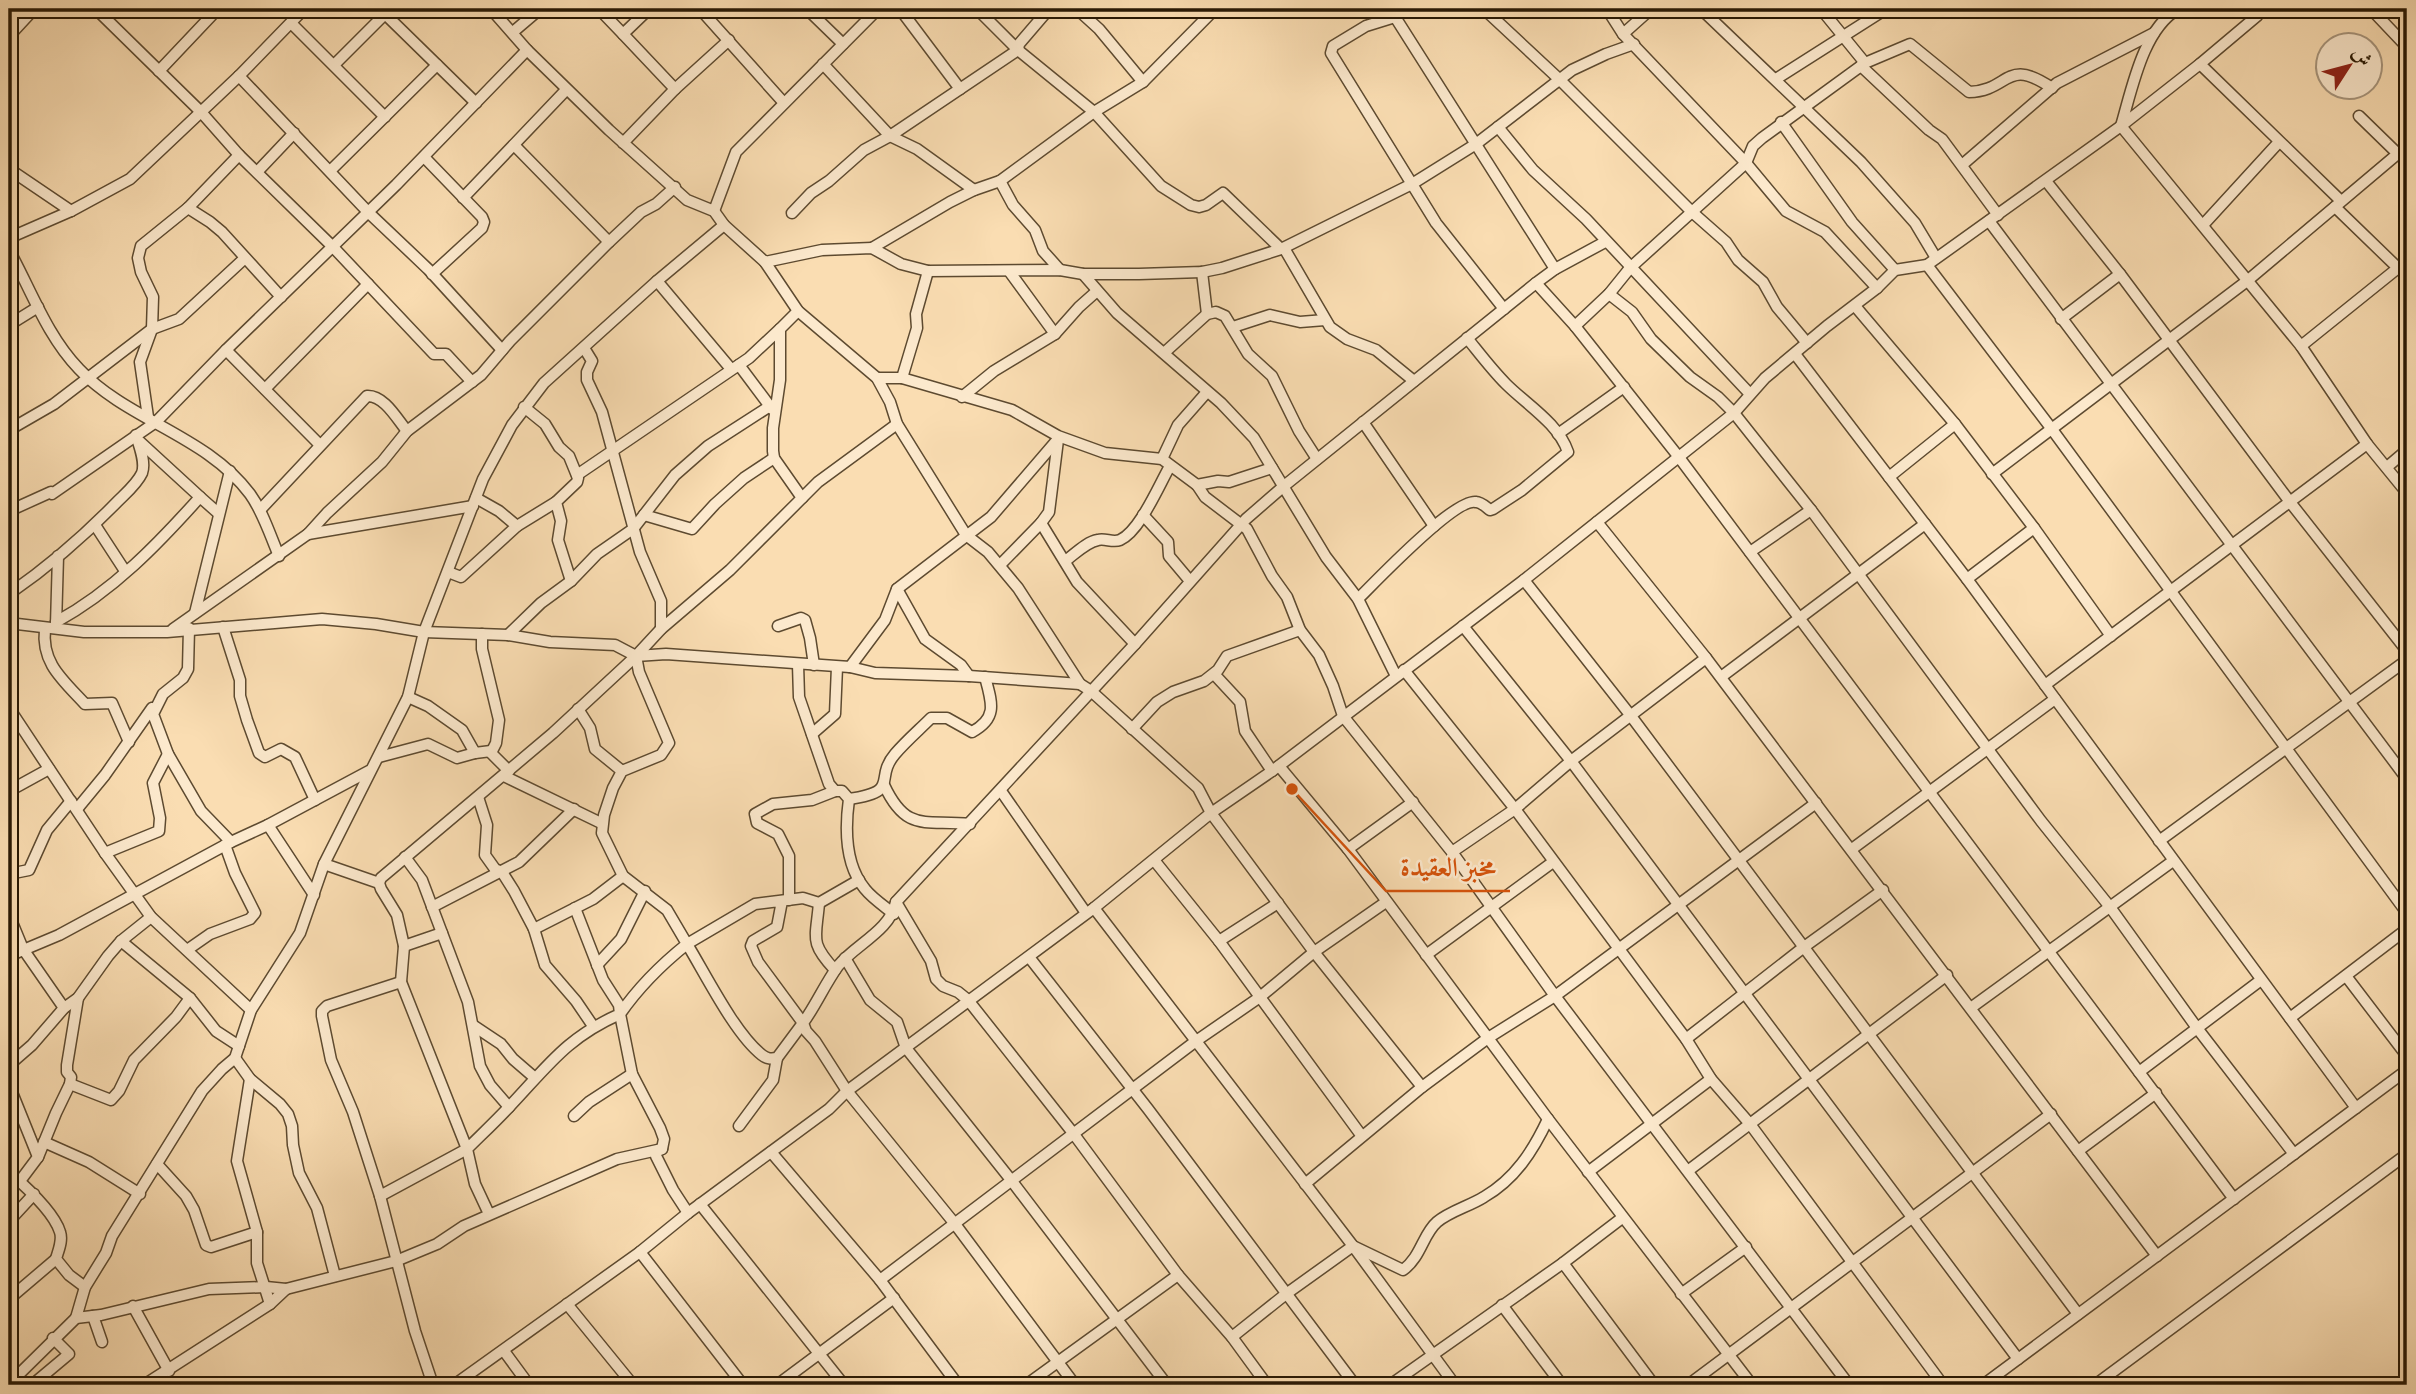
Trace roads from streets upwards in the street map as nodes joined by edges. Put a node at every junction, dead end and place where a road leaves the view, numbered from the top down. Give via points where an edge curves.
1 (34, 9) edge
2 (96, 9) edge
3 (304, 9) edge
4 (491, 9) edge
5 (540, 9) edge
6 (599, 9) edge
7 (649, 9) edge
8 (700, 9) edge
9 (807, 9) edge
10 (878, 9) edge
11 (900, 9) edge
12 (977, 9) edge
13 (1049, 9) edge
14 (1077, 9) edge
15 (1215, 9) edge
16 (1484, 9) edge
17 (1607, 9) edge
18 (1651, 9) edge
19 (1701, 9) edge
20 (1821, 9) edge
21 (1886, 9) edge
22 (2262, 9) edge
23 (2371, 9) edge
24 (2173, 10) edge
25 (212, 11) edge
26 (387, 11) edge
27 (1392, 13) edge
28 (1870, 13) edge
29 (291, 23) junction
30 (513, 32) junction
31 (2154, 32) junction
32 (623, 34) junction
33 (1623, 34) junction
34 (9, 36) edge
35 (1844, 38) junction
36 (729, 40) junction
37 (843, 44) junction
38 (1634, 44) junction
39 (2407, 47) edge
40 (527, 50) junction
41 (1018, 50) junction
42 (823, 64) junction
43 (1863, 64) junction
44 (2200, 64) junction
45 (334, 65) junction
46 (437, 65) junction
47 (159, 71) junction
48 (239, 76) junction
49 (1559, 79) junction
50 (1776, 79) junction
51 (1143, 82) junction
52 (2052, 88) junction
53 (675, 89) junction
54 (960, 89) junction
55 (566, 90) junction
56 (476, 103) junction
57 (785, 103) junction
58 (1804, 107) junction
59 (201, 112) junction
60 (1094, 112) junction
61 (2359, 116) dead end
62 (385, 117) junction
63 (1781, 122) junction
64 (1498, 127) junction
65 (2120, 127) junction
66 (294, 133) junction
67 (890, 136) junction
68 (2279, 142) junction
69 (623, 143) junction
70 (1476, 144) junction
71 (514, 145) junction
72 (2407, 146) edge
73 (2397, 153) junction
74 (239, 155) junction
75 (424, 157) junction
76 (1746, 163) junction
77 (1962, 165) junction
78 (9, 169) edge
79 (330, 171) junction
80 (257, 172) junction
81 (1000, 181) junction
82 (2046, 181) junction
83 (1412, 184) junction
84 (675, 187) junction
85 (974, 190) junction
86 (463, 198) junction
87 (2338, 204) junction
88 (188, 208) junction
89 (71, 211) junction
90 (714, 211) junction
91 (368, 212) junction
92 (1692, 212) junction
93 (792, 213) dead end
94 (1993, 218) junction
95 (724, 225) junction
96 (2203, 225) junction
97 (9, 238) edge
98 (609, 242) junction
99 (1605, 242) junction
100 (333, 247) junction
101 (872, 248) junction
102 (1282, 248) junction
103 (9, 250) edge
104 (245, 258) junction
105 (1936, 258) junction
106 (765, 262) junction
107 (1927, 265) junction
108 (1630, 268) junction
109 (1555, 269) junction
110 (2403, 269) edge
111 (1060, 270) junction
112 (1895, 270) junction
113 (928, 271) junction
114 (1009, 271) junction
115 (1202, 272) junction
116 (432, 274) junction
117 (1083, 274) junction
118 (2120, 274) junction
119 (657, 281) junction
120 (2247, 281) junction
121 (1536, 283) junction
122 (368, 284) junction
123 (1877, 288) junction
124 (1097, 291) junction
125 (1609, 294) junction
126 (281, 297) junction
127 (1855, 306) junction
128 (38, 307) junction
129 (1504, 309) junction
130 (798, 311) junction
131 (1207, 314) junction
132 (2062, 319) junction
133 (1325, 320) junction
134 (9, 325) edge
135 (1574, 326) junction
136 (1233, 327) junction
137 (152, 329) junction
138 (780, 329) junction
139 (1055, 334) junction
140 (1467, 338) junction
141 (2169, 339) junction
142 (1807, 343) junction
143 (2301, 346) junction
144 (584, 348) junction
145 (226, 350) junction
146 (502, 350) junction
147 (1164, 354) junction
148 (1795, 354) junction
149 (735, 367) junction
150 (877, 378) junction
151 (89, 379) junction
152 (902, 379) junction
153 (1414, 381) junction
154 (472, 382) junction
155 (2110, 384) junction
156 (1624, 387) junction
157 (265, 389) junction
158 (1207, 392) junction
159 (1750, 394) junction
160 (962, 397) junction
161 (524, 407) junction
162 (772, 410) junction
163 (1734, 413) junction
164 (152, 419) junction
165 (1363, 422) junction
166 (897, 424) junction
167 (1955, 424) junction
168 (2051, 428) junction
169 (9, 430) edge
170 (407, 431) junction
171 (1558, 434) junction
172 (137, 438) junction
173 (1058, 438) junction
174 (2368, 443) junction
175 (320, 445) junction
176 (2407, 450) edge
177 (612, 451) junction
178 (1678, 456) junction
179 (774, 458) junction
180 (1317, 459) junction
181 (1166, 463) junction
182 (2387, 467) junction
183 (1272, 468) junction
184 (230, 471) junction
185 (1992, 474) junction
186 (577, 475) junction
187 (1889, 477) junction
188 (1198, 485) junction
189 (1284, 486) junction
190 (2407, 493) edge
191 (200, 497) junction
192 (802, 498) junction
193 (475, 502) junction
194 (556, 502) junction
195 (2290, 502) junction
196 (260, 510) junction
197 (1811, 510) junction
198 (9, 511) edge
199 (218, 513) junction
200 (644, 514) junction
201 (1143, 515) junction
202 (1597, 522) junction
203 (1041, 523) junction
204 (1924, 524) junction
205 (95, 525) junction
206 (1241, 525) junction
207 (517, 526) junction
208 (1434, 526) junction
209 (2034, 528) junction
210 (633, 529) junction
211 (308, 534) junction
212 (966, 536) junction
213 (2232, 546) junction
214 (1749, 552) junction
215 (58, 556) junction
216 (279, 556) junction
217 (1065, 561) junction
218 (1000, 565) junction
219 (125, 571) junction
220 (448, 572) junction
221 (1859, 573) junction
222 (1967, 579) junction
223 (1524, 580) junction
224 (571, 581) junction
225 (1190, 581) junction
226 (897, 589) junction
227 (2170, 592) junction
228 (9, 594) edge
229 (1358, 598) junction
230 (195, 613) junction
231 (1799, 618) junction
232 (9, 623) edge
233 (778, 626) dead end
234 (1463, 626) junction
235 (52, 627) junction
236 (223, 627) junction
237 (188, 628) junction
238 (661, 629) junction
239 (1300, 630) junction
240 (171, 631) junction
241 (424, 632) junction
242 (482, 634) junction
243 (508, 635) junction
244 (2111, 636) junction
245 (1135, 644) junction
246 (2407, 652) edge
247 (636, 656) junction
248 (1706, 658) junction
249 (2407, 660) edge
250 (798, 664) junction
251 (814, 666) junction
252 (837, 667) junction
253 (850, 667) junction
254 (1400, 673) junction
255 (1214, 674) junction
256 (968, 676) junction
257 (985, 677) junction
258 (1721, 677) junction
259 (1080, 684) junction
260 (2045, 685) junction
261 (1091, 691) junction
262 (163, 694) junction
263 (408, 696) junction
264 (2056, 699) junction
265 (2350, 703) junction
266 (9, 708) edge
267 (578, 709) junction
268 (1343, 716) junction
269 (1631, 716) junction
270 (1132, 729) junction
271 (812, 734) junction
272 (129, 741) junction
273 (1987, 749) junction
274 (2286, 750) junction
275 (491, 751) junction
276 (475, 753) junction
277 (169, 754) junction
278 (379, 757) junction
279 (1571, 761) junction
280 (48, 769) junction
281 (1275, 769) junction
282 (369, 771) junction
283 (622, 771) junction
284 (506, 774) junction
285 (2407, 779) edge
286 (884, 785) junction
287 (1001, 790) junction
288 (9, 791) edge
289 (835, 791) junction
290 (1929, 793) junction
291 (478, 797) junction
292 (849, 799) junction
293 (315, 800) junction
294 (1413, 802) junction
295 (1816, 803) junction
296 (74, 805) junction
297 (574, 809) junction
298 (1515, 809) junction
299 (1211, 813) junction
300 (601, 822) junction
301 (970, 824) junction
302 (268, 825) junction
303 (2159, 841) junction
304 (228, 843) junction
305 (1348, 849) junction
306 (1852, 849) junction
307 (1452, 852) junction
308 (105, 853) junction
309 (405, 857) junction
310 (1154, 860) junction
311 (1738, 860) junction
312 (2173, 861) junction
313 (1553, 862) junction
314 (324, 864) junction
315 (502, 872) junction
316 (9, 874) edge
317 (623, 876) junction
318 (859, 880) junction
319 (379, 883) junction
320 (1883, 890) junction
321 (645, 891) junction
322 (135, 894) junction
323 (314, 895) junction
324 (786, 900) junction
325 (896, 902) junction
326 (1386, 902) junction
327 (820, 903) junction
328 (1278, 903) junction
329 (1679, 905) junction
330 (432, 907) junction
331 (1490, 907) junction
332 (2110, 907) junction
333 (575, 908) junction
334 (1090, 910) junction
335 (894, 914) junction
336 (2407, 914) edge
337 (9, 915) edge
338 (151, 917) junction
339 (534, 929) junction
340 (2407, 929) edge
341 (442, 933) junction
342 (121, 941) junction
343 (1219, 942) junction
344 (687, 944) junction
345 (404, 946) junction
346 (1804, 947) junction
347 (23, 949) junction
348 (1619, 949) junction
349 (187, 950) junction
350 (2049, 951) junction
351 (1314, 952) junction
352 (9, 956) edge
353 (1426, 956) junction
354 (1029, 957) junction
355 (845, 958) junction
356 (597, 965) junction
357 (835, 970) junction
358 (1947, 975) junction
359 (2346, 976) junction
360 (2261, 979) junction
361 (401, 982) junction
362 (1744, 993) junction
363 (1555, 996) junction
364 (1260, 997) junction
365 (78, 998) junction
366 (190, 998) junction
367 (968, 1000) junction
368 (1972, 1007) junction
369 (64, 1008) junction
370 (251, 1010) junction
371 (620, 1014) junction
372 (2290, 1018) junction
373 (803, 1023) junction
374 (474, 1026) junction
375 (593, 1026) junction
376 (2197, 1028) junction
377 (1868, 1033) junction
378 (1488, 1038) junction
379 (1686, 1039) junction
380 (1196, 1041) junction
381 (239, 1045) junction
382 (906, 1048) junction
383 (2407, 1056) edge
384 (235, 1058) junction
385 (778, 1058) junction
386 (9, 1065) edge
387 (2407, 1070) edge
388 (2139, 1072) junction
389 (632, 1074) junction
390 (535, 1077) junction
391 (250, 1079) junction
392 (1711, 1079) junction
393 (1810, 1079) junction
394 (70, 1084) junction
395 (9, 1085) edge
396 (1422, 1087) junction
397 (1133, 1089) junction
398 (847, 1091) junction
399 (2155, 1093) junction
400 (15, 1103) junction
401 (509, 1107) junction
402 (2356, 1108) junction
403 (2051, 1114) junction
404 (575, 1116) dead end
405 (9, 1119) edge
406 (1548, 1119) junction
407 (1652, 1123) junction
408 (1749, 1124) junction
409 (739, 1126) dead end
410 (1073, 1133) junction
411 (1361, 1136) junction
412 (44, 1142) junction
413 (662, 1149) junction
414 (467, 1150) junction
415 (2078, 1151) junction
416 (771, 1152) junction
417 (2294, 1154) junction
418 (2407, 1154) edge
419 (38, 1157) junction
420 (157, 1164) junction
421 (1689, 1170) junction
422 (9, 1172) edge
423 (1588, 1172) junction
424 (1973, 1172) junction
425 (1011, 1180) junction
426 (20, 1181) junction
427 (1305, 1184) junction
428 (34, 1194) junction
429 (140, 1194) junction
430 (380, 1196) junction
431 (2234, 1199) junction
432 (699, 1204) junction
433 (688, 1213) junction
434 (489, 1214) junction
435 (1914, 1217) junction
436 (1622, 1218) junction
437 (9, 1221) edge
438 (955, 1224) junction
439 (257, 1232) junction
440 (1353, 1245) junction
441 (1746, 1247) junction
442 (640, 1252) junction
443 (2157, 1256) junction
444 (56, 1259) junction
445 (396, 1261) junction
446 (1563, 1263) junction
447 (1853, 1263) junction
448 (1178, 1275) junction
449 (335, 1276) junction
450 (880, 1280) junction
451 (85, 1287) junction
452 (266, 1287) junction
453 (286, 1289) junction
454 (1286, 1294) junction
455 (1681, 1294) junction
456 (9, 1298) edge
457 (894, 1298) junction
458 (270, 1304) junction
459 (568, 1304) junction
460 (134, 1306) junction
461 (1502, 1306) junction
462 (1793, 1308) junction
463 (2078, 1314) junction
464 (93, 1316) junction
465 (76, 1318) junction
466 (1117, 1319) junction
467 (53, 1338) junction
468 (1232, 1338) junction
469 (102, 1342) dead end
470 (504, 1351) junction
471 (820, 1353) junction
472 (1432, 1354) junction
473 (1730, 1355) junction
474 (2018, 1359) junction
475 (1058, 1362) junction
476 (169, 1371) junction
477 (9, 1384) edge
478 (32, 1385) edge
479 (144, 1385) edge
480 (433, 1385) edge
481 (454, 1385) edge
482 (529, 1385) edge
483 (632, 1385) edge
484 (743, 1385) edge
485 (777, 1385) edge
486 (844, 1385) edge
487 (958, 1385) edge
488 (1026, 1385) edge
489 (1075, 1385) edge
490 (1167, 1385) edge
491 (1267, 1385) edge
492 (1355, 1385) edge
493 (1390, 1385) edge
494 (1455, 1385) edge
495 (1562, 1385) edge
496 (1654, 1385) edge
497 (1688, 1385) edge
498 (1752, 1385) edge
499 (1850, 1385) edge
500 (1943, 1385) edge
501 (1983, 1385) edge
502 (2095, 1385) edge

1 - 34 street
2 - 47 street
3 - 29 street
4 - 30 street
5 - 30 street
6 - 32 street
7 - 32 street
8 - 36 street
9 - 37 street
10 - 37 street
11 - 54 street
12 - 41 street
13 - 41 street
14 - 51 street
15 - 51 street
16 - 49 street
17 - 33 street
18 - 33 street
19 - 50 street
20 - 35 street
21 - 28 street
22 - 44 street
23 - 39 street
24 - 31 street
25 - 47 street
26 - 45 street
26 - 46 street
27 - 70 street
27 - 83 street via 1333,46 1331,53
28 - 35 street
29 - 45 street
29 - 48 street
30 - 40 street
31 - 52 street
31 - 65 street
32 - 53 street
33 - 38 street
35 - 43 street
35 - 50 street
36 - 53 street
36 - 57 street
37 - 42 street
38 - 49 street
38 - 76 street
40 - 55 street
40 - 56 street
41 - 54 street
41 - 60 street
42 - 57 street
42 - 67 street
43 - 52 street via 1910,44 1969,92 1982,92 2017,74 2031,74
43 - 58 street
43 - 77 street via 1942,139
44 - 65 street
44 - 68 street
45 - 62 street
46 - 56 street
46 - 62 street
47 - 59 street
48 - 59 street
48 - 66 street
49 - 64 street
49 - 92 street
50 - 58 street
51 - 60 street
52 - 77 street
53 - 69 street
54 - 67 street
55 - 69 street
55 - 71 street
56 - 75 street
57 - 90 street via 736,152
58 - 63 street
58 - 105 street via 1853,153 1915,223
59 - 74 street
59 - 89 street via 130,179
60 - 81 street
60 - 102 street via 1161,186 1199,207 1223,193
61 - 73 street
62 - 79 street
63 - 76 street via 1753,146
63 - 112 street via 1852,222
64 - 70 street
64 - 99 street via 1533,170
65 - 82 street
65 - 96 street
66 - 79 street
66 - 80 street
67 - 85 street
67 - 93 street via 864,150
68 - 87 street
68 - 96 street
69 - 84 street
70 - 83 street
70 - 109 street
71 - 86 street
71 - 98 street
72 - 73 street
73 - 87 street
74 - 80 street
74 - 88 street
75 - 86 street
75 - 91 street
76 - 92 street
76 - 123 street via 1786,211 1825,232
77 - 94 street
78 - 89 street
79 - 91 street
80 - 100 street
81 - 85 street
81 - 111 street
82 - 94 street
82 - 118 street
83 - 102 street
83 - 129 street via 1441,230
84 - 90 street via 687,200
84 - 98 street
85 - 101 street
86 - 116 street via 482,217 482,228
87 - 110 street
87 - 120 street
88 - 104 street via 211,222
88 - 137 street via 141,246 141,272 153,297
89 - 97 street
90 - 95 street
91 - 100 street
91 - 116 street
92 - 108 street
92 - 142 street via 1763,282
94 - 105 street
94 - 132 street
95 - 106 street
95 - 119 street
96 - 120 street
98 - 146 street
99 - 108 street
99 - 109 street
100 - 122 street
100 - 126 street
101 - 106 street via 822,250
101 - 113 street via 901,264
102 - 115 street
102 - 133 street
103 - 128 street
104 - 126 street
104 - 137 street via 179,319
105 - 107 street
106 - 130 street
107 - 112 street
107 - 168 street
108 - 125 street
108 - 159 street
109 - 121 street
110 - 143 street
111 - 114 street
111 - 117 street
112 - 123 street
113 - 114 street
113 - 152 street
114 - 139 street
115 - 117 street
115 - 131 street
116 - 146 street
117 - 124 street
118 - 132 street
118 - 141 street
119 - 144 street
119 - 149 street
120 - 141 street
120 - 143 street
121 - 129 street
121 - 135 street
122 - 154 street via 434,354 446,354
122 - 157 street
123 - 127 street
124 - 139 street
124 - 147 street
125 - 135 street
125 - 163 street via 1632,312 1651,339 1690,377
126 - 145 street
127 - 142 street
127 - 167 street
128 - 134 street
128 - 151 street via 62,349
129 - 140 street
130 - 138 street
130 - 150 street
131 - 136 street via 1221,314
131 - 147 street
132 - 155 street
133 - 136 street via 1300,322 1270,315
133 - 153 street via 1340,335 1383,355
135 - 156 street
136 - 180 street via 1248,354 1278,384
137 - 151 street
137 - 164 street via 140,362
138 - 149 street
138 - 162 street via 780,380
139 - 160 street via 994,371
140 - 153 street
140 - 171 street via 1495,373
141 - 155 street
141 - 195 street
142 - 148 street
143 - 174 street
144 - 161 street
144 - 177 street via 592,361 587,380 603,412
145 - 157 street
145 - 164 street
146 - 154 street
147 - 158 street
148 - 159 street
148 - 187 street
149 - 162 street
149 - 177 street
150 - 152 street
150 - 166 street
151 - 164 street
151 - 169 street
152 - 160 street
153 - 165 street
154 - 170 street
155 - 168 street
155 - 213 street
156 - 171 street
156 - 178 street
157 - 175 street
158 - 181 street via 1178,425
158 - 183 street via 1237,418
159 - 163 street
160 - 173 street via 1012,410
161 - 186 street via 545,424
161 - 193 street via 496,452
162 - 179 street
162 - 200 street via 708,446 675,475
163 - 178 street
163 - 197 street
164 - 172 street
164 - 184 street
165 - 180 street
165 - 208 street
166 - 192 street
166 - 212 street
167 - 185 street
167 - 187 street
168 - 185 street
168 - 227 street
170 - 175 street via 380,399 367,396
170 - 211 street
171 - 208 street via 1567,454 1522,490 1490,510 1469,503
172 - 191 street
172 - 198 street via 52,494
172 - 205 street via 142,473
173 - 181 street via 1105,453
173 - 203 street via 1048,512
173 - 212 street via 991,517
174 - 182 street
174 - 195 street
175 - 196 street
176 - 182 street
177 - 186 street
177 - 210 street
178 - 202 street
178 - 214 street
179 - 192 street
179 - 200 street via 744,478 692,529
180 - 189 street
181 - 188 street
181 - 201 street
182 - 190 street
183 - 188 street via 1229,482
183 - 189 street
184 - 196 street
184 - 199 street
185 - 209 street
186 - 194 street via 577,482
187 - 204 street
188 - 206 street
189 - 206 street
189 - 229 street via 1326,557
191 - 199 street
191 - 219 street via 166,536
192 - 238 street via 730,570
193 - 207 street via 499,511
193 - 211 street
193 - 220 street
194 - 207 street
194 - 224 street via 561,521 558,540
195 - 213 street
195 - 246 street
196 - 216 street
197 - 214 street
197 - 221 street
199 - 230 street
200 - 210 street
201 - 217 street via 1119,540 1094,541
201 - 225 street via 1168,542 1171,560
202 - 223 street
202 - 248 street
203 - 217 street
203 - 218 street
204 - 221 street
204 - 222 street
205 - 215 street
205 - 219 street
206 - 225 street
206 - 239 street via 1287,597
207 - 220 street via 461,577
208 - 229 street
209 - 222 street
209 - 244 street
210 - 224 street via 597,554
210 - 238 street via 661,601
211 - 216 street
212 - 218 street
212 - 226 street
213 - 227 street
213 - 265 street
214 - 231 street
215 - 228 street
215 - 235 street
216 - 230 street
217 - 245 street via 1077,582
218 - 259 street
219 - 235 street
220 - 241 street
221 - 231 street
221 - 273 street
222 - 260 street
223 - 234 street
223 - 269 street
224 - 243 street
225 - 245 street
226 - 253 street via 885,620
226 - 256 street via 926,639 961,665
227 - 244 street
227 - 274 street
229 - 254 street
230 - 240 street
231 - 258 street
231 - 290 street
232 - 235 street
233 - 251 street via 805,620
234 - 254 street
234 - 279 street
235 - 240 street via 84,632
235 - 272 street via 43,640 46,657 85,704 112,703
236 - 237 street
236 - 241 street via 323,619
236 - 293 street via 259,753 265,757 281,749 295,757
237 - 240 street
237 - 262 street via 188,669
238 - 247 street
239 - 255 street via 1227,656
239 - 268 street via 1324,665
241 - 242 street
241 - 263 street
242 - 243 street
242 - 275 street via 499,720
243 - 247 street via 615,645
244 - 260 street
245 - 261 street
247 - 250 street
247 - 267 street
247 - 283 street via 669,743 661,755
248 - 258 street
248 - 269 street
249 - 265 street
250 - 251 street
250 - 271 street via 799,697
251 - 252 street
252 - 253 street
252 - 271 street via 835,714
253 - 256 street via 875,673
254 - 268 street
254 - 298 street
255 - 270 street via 1165,696
255 - 281 street via 1240,702 1244,729
256 - 257 street
257 - 259 street
257 - 286 street via 990,712 985,724 972,732 947,718 931,718 893,756
258 - 295 street
259 - 261 street
260 - 264 street
261 - 270 street
261 - 287 street
262 - 272 street
262 - 277 street via 153,714
263 - 276 street via 462,730
263 - 278 street
264 - 273 street
264 - 303 street
265 - 274 street
265 - 285 street
266 - 280 street
267 - 283 street via 590,728 595,749
267 - 284 street
268 - 281 street
268 - 294 street
269 - 279 street
269 - 311 street
270 - 299 street via 1195,784
271 - 289 street
272 - 296 street
273 - 290 street
273 - 332 street
274 - 303 street
274 - 336 street
275 - 276 street
275 - 284 street
276 - 278 street via 457,758 428,744
277 - 304 street via 201,810
277 - 308 street via 153,783 159,831
278 - 282 street
279 - 298 street
279 - 329 street
280 - 288 street
280 - 296 street
281 - 299 street
281 - 305 street
282 - 293 street
282 - 314 street
283 - 300 street
284 - 291 street
284 - 297 street
286 - 292 street via 869,796
286 - 301 street via 898,810 922,823
287 - 301 street
287 - 334 street
289 - 292 street
289 - 324 street via 812,800 773,804 755,814 757,823 778,834 789,856
290 - 306 street
290 - 350 street
291 - 309 street
291 - 315 street via 487,825 485,855
292 - 318 street via 847,841
293 - 302 street
294 - 305 street
294 - 307 street
295 - 306 street
295 - 311 street
296 - 308 street
296 - 316 street via 47,830 29,870
297 - 300 street
297 - 315 street via 519,862
298 - 307 street
298 - 313 street
299 - 310 street
299 - 328 street
300 - 317 street via 605,844
301 - 325 street
302 - 304 street
302 - 323 street
303 - 312 street
304 - 322 street
304 - 349 street via 235,873 256,913 209,934
305 - 326 street
306 - 320 street
307 - 331 street
308 - 322 street
309 - 319 street
309 - 330 street via 422,880
310 - 334 street
310 - 343 street
311 - 329 street
311 - 346 street
312 - 332 street
312 - 360 street
313 - 331 street
313 - 348 street
314 - 319 street
314 - 323 street
315 - 330 street
315 - 339 street
317 - 321 street
317 - 333 street
318 - 327 street
318 - 335 street
319 - 345 street via 397,915
320 - 346 street
320 - 358 street
321 - 344 street via 667,910
321 - 356 street via 621,939
322 - 338 street
322 - 347 street
323 - 370 street via 294,943
324 - 327 street
324 - 344 street via 755,904
324 - 373 street via 777,927 753,941 751,948
325 - 335 street
325 - 367 street via 931,961 936,979
326 - 351 street
326 - 353 street
327 - 357 street via 816,945
328 - 343 street
328 - 351 street
329 - 348 street
329 - 362 street
330 - 341 street
331 - 353 street
331 - 363 street
332 - 350 street
332 - 376 street
333 - 339 street
333 - 356 street
334 - 354 street
334 - 380 street
335 - 355 street
337 - 347 street
338 - 342 street
338 - 349 street
339 - 375 street via 545,965
340 - 359 street
341 - 345 street
341 - 374 street
342 - 365 street
342 - 366 street
343 - 364 street
344 - 371 street
344 - 385 street via 742,1034 763,1056
345 - 361 street
346 - 362 street
346 - 377 street
347 - 352 street
347 - 369 street
348 - 363 street
348 - 379 street
349 - 370 street
350 - 368 street
350 - 388 street
351 - 364 street
351 - 396 street
353 - 378 street
354 - 367 street
354 - 397 street
355 - 357 street
355 - 382 street via 870,1000 897,1022
356 - 371 street via 620,1005
357 - 373 street
358 - 368 street
358 - 377 street
359 - 372 street
359 - 383 street
360 - 372 street
360 - 376 street
361 - 414 street
361 - 430 street via 322,1010 331,1060
362 - 379 street
362 - 393 street
363 - 378 street
363 - 407 street
364 - 380 street
364 - 411 street
365 - 369 street
365 - 394 street via 67,1072
366 - 381 street via 216,1031
366 - 394 street via 134,1060 115,1097 108,1101
367 - 382 street
367 - 410 street
368 - 403 street
369 - 386 street
370 - 381 street
371 - 375 street
371 - 389 street
372 - 402 street
373 - 385 street
373 - 398 street
374 - 390 street via 501,1044
374 - 401 street via 480,1066
375 - 390 street
376 - 388 street
376 - 417 street
377 - 393 street
377 - 424 street
378 - 396 street
378 - 406 street
379 - 392 street
380 - 397 street
380 - 427 street
381 - 384 street
382 - 398 street
382 - 425 street
384 - 391 street
384 - 420 street via 202,1091
385 - 409 street via 773,1080
387 - 402 street
388 - 399 street
389 - 404 street
389 - 413 street via 660,1128
390 - 401 street
391 - 439 street via 237,1161
391 - 449 street via 288,1114 299,1172 317,1208
392 - 407 street
392 - 408 street
393 - 408 street
393 - 435 street
394 - 412 street
395 - 400 street
396 - 411 street
397 - 410 street
397 - 454 street
398 - 416 street
398 - 438 street
399 - 415 street
399 - 431 street
400 - 405 street
400 - 419 street
401 - 414 street
402 - 417 street
403 - 415 street
403 - 424 street
406 - 423 street
406 - 440 street via 1536,1144 1508,1180 1435,1223 1403,1270
407 - 421 street
407 - 423 street
408 - 421 street
408 - 447 street
410 - 425 street
410 - 448 street
411 - 427 street
412 - 419 street
412 - 429 street via 89,1162
413 - 433 street via 656,1156
413 - 434 street via 617,1159
414 - 430 street
414 - 434 street
415 - 443 street
416 - 432 street
416 - 450 street
417 - 431 street
418 - 502 street
419 - 426 street
420 - 429 street
420 - 439 street via 186,1196 206,1245
421 - 441 street
422 - 426 street
423 - 436 street
424 - 435 street
424 - 463 street
425 - 438 street
425 - 466 street
426 - 428 street
427 - 440 street
428 - 437 street
428 - 444 street via 61,1234
429 - 451 street
430 - 445 street
431 - 443 street
432 - 433 street
432 - 471 street
433 - 442 street
434 - 445 street
435 - 447 street
435 - 474 street
436 - 446 street
436 - 455 street
438 - 450 street
438 - 475 street
439 - 452 street via 257,1263
440 - 454 street
440 - 472 street
441 - 455 street
441 - 462 street
442 - 459 street
442 - 484 street
443 - 463 street
444 - 451 street
444 - 456 street
445 - 449 street
445 - 480 street
446 - 461 street
446 - 496 street
447 - 462 street
447 - 500 street
448 - 466 street
448 - 468 street
449 - 453 street
450 - 457 street
451 - 465 street
452 - 453 street
452 - 458 street
452 - 460 street via 209,1289
453 - 458 street
454 - 468 street
454 - 492 street
455 - 473 street
457 - 471 street
457 - 487 street
458 - 476 street
459 - 470 street
459 - 483 street
460 - 464 street
460 - 476 street
461 - 472 street
461 - 495 street
462 - 473 street
462 - 499 street
463 - 474 street
464 - 465 street
464 - 469 street
465 - 467 street
466 - 475 street
466 - 490 street
467 - 477 street
467 - 478 street via 68,1356
468 - 491 street
470 - 481 street
470 - 482 street
471 - 485 street
471 - 486 street
472 - 493 street
472 - 494 street
473 - 497 street
473 - 498 street
474 - 501 street
475 - 488 street
475 - 489 street
476 - 479 street

